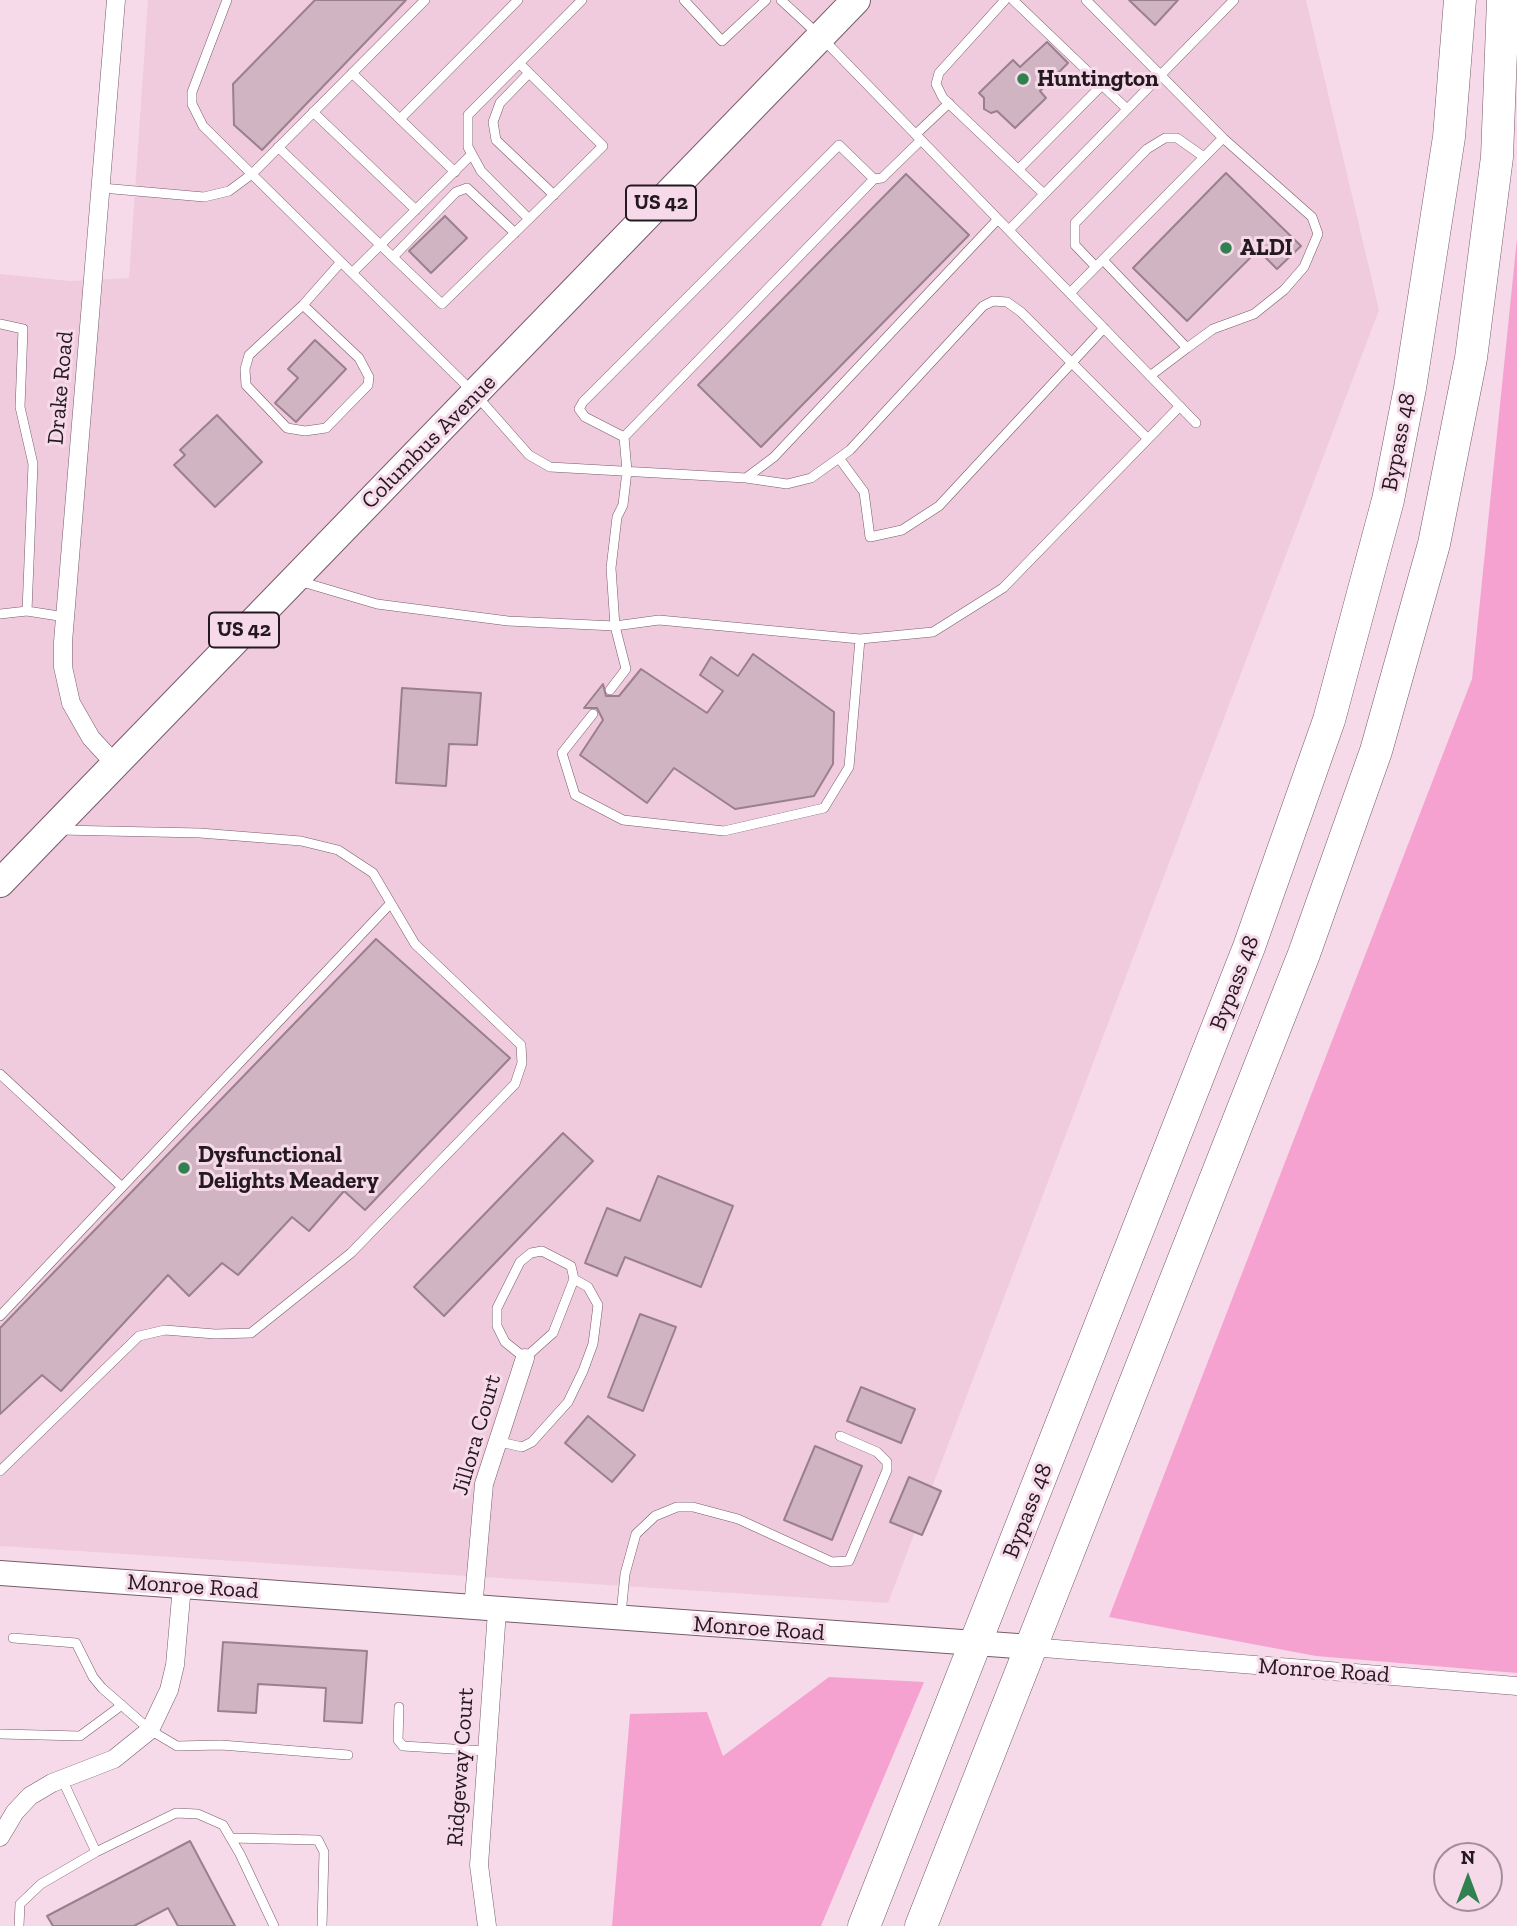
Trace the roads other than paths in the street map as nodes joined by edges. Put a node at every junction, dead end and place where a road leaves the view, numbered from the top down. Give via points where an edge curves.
1 (116, 0) edge
2 (227, 0) edge
3 (425, 0) edge
4 (518, 0) edge
5 (582, 0) edge
6 (684, 0) edge
7 (766, 0) edge
8 (781, 0) edge
9 (856, 0) edge
10 (1005, 0) edge
11 (1013, 0) edge
12 (1086, 0) edge
13 (1234, 0) edge
14 (1460, 0) edge
15 (1503, 0) edge
16 (821, 37) junction
17 (520, 64) junction
18 (352, 73) junction
19 (529, 73) junction
20 (1161, 74) junction
21 (1102, 85) junction
22 (949, 103) junction
23 (1127, 109) junction
24 (313, 112) junction
25 (400, 119) junction
26 (919, 137) junction
27 (1223, 138) junction
28 (278, 147) junction
29 (471, 155) junction
30 (1204, 157) junction
31 (1019, 169) junction
32 (455, 172) junction
33 (251, 174) junction
34 (874, 179) junction
35 (102, 188) junction
36 (1044, 194) junction
37 (554, 195) junction
38 (416, 209) junction
39 (529, 219) junction
40 (998, 219) junction
41 (1009, 230) junction
42 (515, 233) junction
43 (380, 246) junction
44 (393, 257) junction
45 (341, 262) junction
46 (1099, 263) junction
47 (352, 273) junction
48 (1070, 293) junction
49 (303, 305) junction
50 (0, 324) edge
51 (1104, 328) junction
52 (1186, 348) junction
53 (1072, 362) junction
54 (1150, 376) junction
55 (476, 395) junction
56 (1180, 406) junction
57 (1195, 423) dead end
58 (624, 438) junction
59 (1149, 439) junction
60 (839, 458) junction
61 (627, 471) junction
62 (746, 478) junction
63 (294, 579) junction
64 (27, 611) junction
65 (0, 614) edge
66 (65, 617) junction
67 (615, 626) junction
68 (860, 639) junction
69 (610, 690) dead end
70 (593, 714) dead end
71 (115, 764) junction
72 (51, 830) junction
73 (0, 883) edge
74 (390, 904) junction
75 (0, 1074) edge
76 (122, 1187) junction
77 (574, 1279) junction
78 (0, 1316) edge
79 (525, 1358) junction
80 (840, 1436) dead end
81 (496, 1441) junction
82 (0, 1471) edge
83 (0, 1573) edge
84 (182, 1586) junction
85 (473, 1609) junction
86 (497, 1611) junction
87 (620, 1619) junction
88 (13, 1638) dead end
89 (976, 1643) junction
90 (1031, 1647) junction
91 (1517, 1686) edge
92 (122, 1705) junction
93 (399, 1707) dead end
94 (150, 1730) junction
95 (1, 1734) edge
96 (486, 1751) junction
97 (348, 1755) dead end
98 (62, 1779) junction
99 (0, 1838) edge
100 (231, 1838) junction
101 (96, 1852) junction
102 (19, 1926) edge
103 (274, 1926) edge
104 (322, 1926) edge
105 (487, 1926) edge
106 (864, 1926) edge
107 (922, 1926) edge

1 - 35 street, Drake Road
2 - 33 lane via 195,79 192,104 203,126
3 - 18 lane
4 - 25 lane
5 - 17 lane
6 - 7 lane via 722,41
8 - 16 lane
9 - 16 main road, Columbus Avenue / US 42
10 - 22 lane via 939,73 936,84
11 - 21 lane
12 - 20 lane
13 - 20 lane
14 - 89 highway, Bypass 48 via 1449,137 1410,388 1385,512 1329,720 1245,959
15 - 90 highway via 1497,157 1471,358 1434,544 1408,642 1348,835 1304,954
16 - 26 lane
16 - 55 main road, Columbus Avenue / US 42
17 - 19 lane
17 - 29 lane via 468,115
18 - 24 lane
18 - 25 lane
19 - 37 lane via 500,103 493,122 496,140
19 - 37 lane via 603,146
20 - 23 lane
20 - 27 lane
21 - 23 lane
21 - 31 lane
22 - 26 lane
22 - 31 lane
23 - 36 lane
24 - 28 lane
24 - 38 lane
25 - 32 lane
26 - 34 lane via 882,178
26 - 40 lane
27 - 30 lane
27 - 52 lane via 1312,217 1318,234 1304,267 1284,290 1254,314 1213,329
28 - 33 lane
28 - 43 lane
29 - 32 lane
29 - 39 lane
30 - 46 lane
30 - 46 lane via 1177,138 1165,138 1147,149 1075,223 1075,245
31 - 36 lane
32 - 38 lane
33 - 35 lane via 229,191 204,197
33 - 45 lane
34 - 58 lane
34 - 58 lane via 839,145 583,402 579,409 585,417
35 - 66 street, Drake Road
36 - 41 lane
37 - 39 lane
38 - 43 lane
39 - 42 lane
40 - 41 lane
40 - 62 lane via 774,457
41 - 48 lane
42 - 44 lane via 467,188 456,192
42 - 44 lane via 442,304
43 - 44 lane
43 - 47 lane
45 - 47 lane
45 - 49 lane
46 - 48 lane
46 - 52 lane
47 - 55 lane
48 - 51 lane
49 - 49 lane via 249,355 245,369 246,385 287,428 305,431 326,428 368,385 369,377 359,358
50 - 64 lane via 23,329 20,407 33,464
51 - 53 lane
51 - 54 lane
52 - 54 lane
53 - 59 lane
53 - 60 lane via 1021,312 1007,302 993,301
53 - 60 lane via 939,506 902,530 870,537 864,492
54 - 56 lane
55 - 61 lane via 529,455 550,467
55 - 63 main road, Columbus Avenue / US 42
56 - 57 lane
56 - 59 lane
58 - 61 lane
59 - 68 lane via 1003,588 933,632
60 - 62 lane via 811,478 786,484
61 - 62 lane
61 - 67 lane via 611,568
63 - 67 lane via 377,604 508,621
63 - 71 main road, Columbus Avenue / US 42
64 - 65 lane
64 - 66 lane
66 - 71 street, Drake Road via 63,667 71,703 91,738
67 - 68 lane via 659,620
67 - 69 lane via 626,668
68 - 70 lane via 849,767 824,808 724,831 623,820 575,795 562,753
71 - 72 main road, Columbus Avenue / US 42
72 - 73 main road, Columbus Avenue / US 42
72 - 74 lane via 160,830 302,841 338,850 373,873
74 - 76 lane
74 - 82 lane via 415,944 521,1045 522,1063 515,1084 351,1253 251,1333 165,1330 139,1336
75 - 76 lane
76 - 78 lane
77 - 79 lane via 553,1333
77 - 79 lane via 571,1266 542,1251 520,1262 497,1308 497,1326 505,1342
77 - 81 lane via 588,1287 598,1305 593,1344 583,1371 568,1402 532,1442 522,1447
79 - 81 street, Jillora Court
80 - 87 lane via 877,1452 887,1462 849,1561 832,1562 738,1519 677,1507 655,1517 636,1534
81 - 85 street, Jillora Court via 479,1522
83 - 84 street, Monroe Road
84 - 85 street, Monroe Road
84 - 94 street via 175,1665
85 - 86 street, Monroe Road
86 - 87 street, Monroe Road
86 - 96 street, Ridgeway Court
87 - 89 street, Monroe Road
88 - 92 lane via 76,1643 93,1677
89 - 90 street, Monroe Road
89 - 106 highway, Bypass 48
90 - 91 street, Monroe Road
90 - 107 highway
92 - 94 lane
92 - 95 lane via 80,1736
93 - 96 lane via 398,1740 403,1746
94 - 97 lane via 177,1746
94 - 98 street via 114,1759
96 - 105 street, Ridgeway Court via 479,1865
98 - 99 street via 30,1796
98 - 101 lane
100 - 101 lane via 223,1825 198,1814 176,1813
100 - 103 lane
100 - 104 lane via 318,1840 324,1852
101 - 102 lane via 27,1897 20,1904

